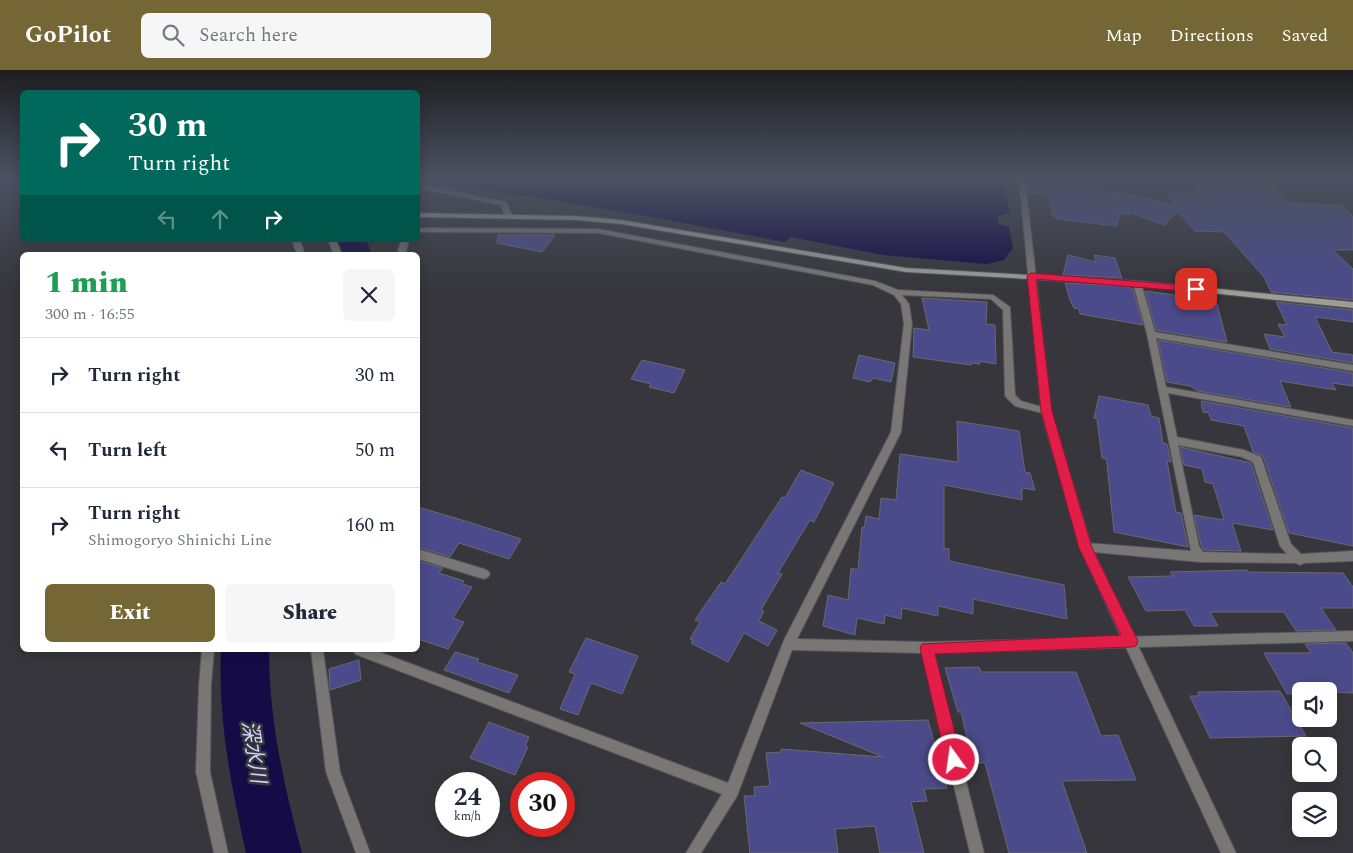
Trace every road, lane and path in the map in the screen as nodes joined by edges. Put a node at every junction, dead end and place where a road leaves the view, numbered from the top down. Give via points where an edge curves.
1 (443, 216) edge
2 (1025, 216) edge
3 (509, 217) joint
4 (420, 230) edge
5 (1031, 276) junction
6 (1137, 283) junction
7 (897, 293) junction
8 (1353, 305) edge
9 (1151, 334) junction
10 (1353, 368) edge
11 (1162, 390) junction
12 (1046, 411) junction
13 (1353, 423) edge
14 (1172, 440) junction
15 (1086, 548) junction
16 (420, 555) edge
17 (1353, 556) edge
18 (1200, 558) junction
19 (1300, 560) junction
20 (484, 574) dead end
21 (1353, 636) edge
22 (1131, 641) junction
23 (788, 644) junction
24 (927, 648) junction
25 (208, 652) edge
26 (317, 652) edge
27 (364, 652) edge
28 (732, 791) junction
29 (221, 853) edge
30 (363, 853) edge
31 (693, 853) edge
32 (977, 853) edge
33 (1229, 853) edge

1 - 3 main road
2 - 5 street
3 - 5 main road via 621,222 870,265
4 - 7 street via 598,231 875,283
5 - 6 main road
5 - 12 street
6 - 8 main road
6 - 9 street
7 - 12 street via 993,297 1007,309 1010,396 1018,404
7 - 23 street via 905,304 908,324 896,432
9 - 10 street
9 - 11 street
11 - 13 street
11 - 14 street
12 - 15 street
14 - 18 street via 1194,547
14 - 19 street via 1244,454 1257,460 1286,546
15 - 18 street
15 - 22 street
16 - 20 street
17 - 19 street
18 - 19 street
21 - 22 street
22 - 24 street
22 - 33 street
23 - 24 street
23 - 28 street
24 - 32 street
25 - 29 street via 204,772
26 - 30 street via 333,772
27 - 28 street
28 - 31 street

